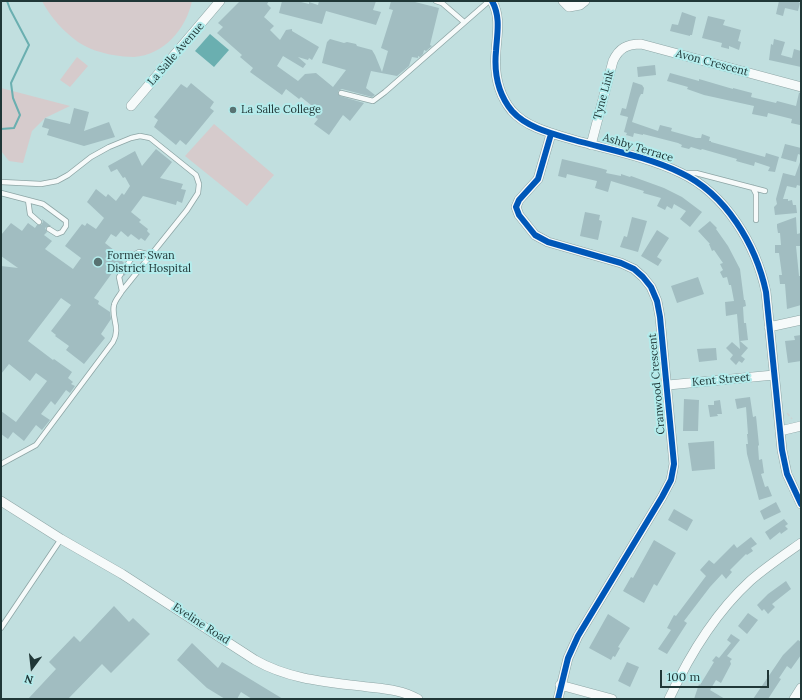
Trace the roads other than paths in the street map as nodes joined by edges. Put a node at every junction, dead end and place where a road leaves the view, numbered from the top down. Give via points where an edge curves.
1 (220, 1) edge
2 (436, 1) edge
3 (489, 1) edge
4 (492, 1) edge
5 (585, 1) edge
6 (566, 4) edge
7 (464, 22) junction
8 (623, 48) joint
9 (801, 87) edge
10 (341, 93) dead end
11 (131, 106) dead end
12 (551, 134) junction
13 (591, 145) junction
14 (683, 173) junction
15 (1, 182) edge
16 (753, 188) junction
17 (765, 191) dead end
18 (1, 193) edge
19 (28, 200) junction
20 (756, 220) dead end
21 (39, 222) dead end
22 (49, 229) dead end
23 (150, 255) junction
24 (127, 265) dead end
25 (122, 274) dead end
26 (122, 291) junction
27 (801, 320) edge
28 (769, 327) junction
29 (774, 375) junction
30 (668, 385) junction
31 (799, 424) edge
32 (780, 431) junction
33 (1, 464) edge
34 (1, 501) edge
35 (801, 504) edge
36 (61, 539) junction
37 (801, 543) edge
38 (1, 628) edge
39 (560, 685) junction
40 (801, 688) edge
41 (418, 699) edge
42 (558, 699) edge
43 (612, 699) edge
44 (669, 699) edge
45 (794, 699) edge

1 - 11 street, La Salle Avenue
2 - 7 lane
3 - 7 lane
4 - 12 street, Ashby Terrace via 498,25 495,73 502,96 512,112 530,125
5 - 6 street via 580,5
7 - 10 lane via 373,101
8 - 9 street, Avon Crescent via 631,44 641,44
8 - 13 street, Tyne Link via 613,61
12 - 13 street, Ashby Terrace
12 - 30 street, Cranwood Crescent via 538,178 516,207 519,215 536,235 548,242 621,263 643,277 657,301
13 - 14 street, Ashby Terrace via 651,161
14 - 16 lane via 696,173
14 - 28 street, Ashby Terrace via 717,199 746,237 763,277
15 - 23 lane via 41,184 57,181 109,147 140,136 150,138 196,175 199,184 198,193 187,210
16 - 17 lane
16 - 20 lane via 756,194
18 - 19 lane
19 - 21 lane via 30,214
19 - 22 lane via 43,204 66,221 62,232 57,234
23 - 24 lane via 139,252
23 - 26 lane
25 - 26 lane
26 - 33 lane via 114,304 117,328 113,342 36,445
27 - 28 street
28 - 29 street, Ashby Terrace
29 - 30 street, Kent Street
29 - 32 street, Ashby Terrace
30 - 39 street, Cranwood Crescent via 674,464 671,480 578,636
31 - 32 street
32 - 35 street, Ashby Terrace via 787,474
34 - 36 street, Eveline Road
36 - 38 lane
36 - 41 street, Eveline Road via 122,574 274,670 301,678 396,690
37 - 44 street via 750,581 723,610 681,672
39 - 42 street, Cranwood Crescent
39 - 43 street
40 - 45 street

